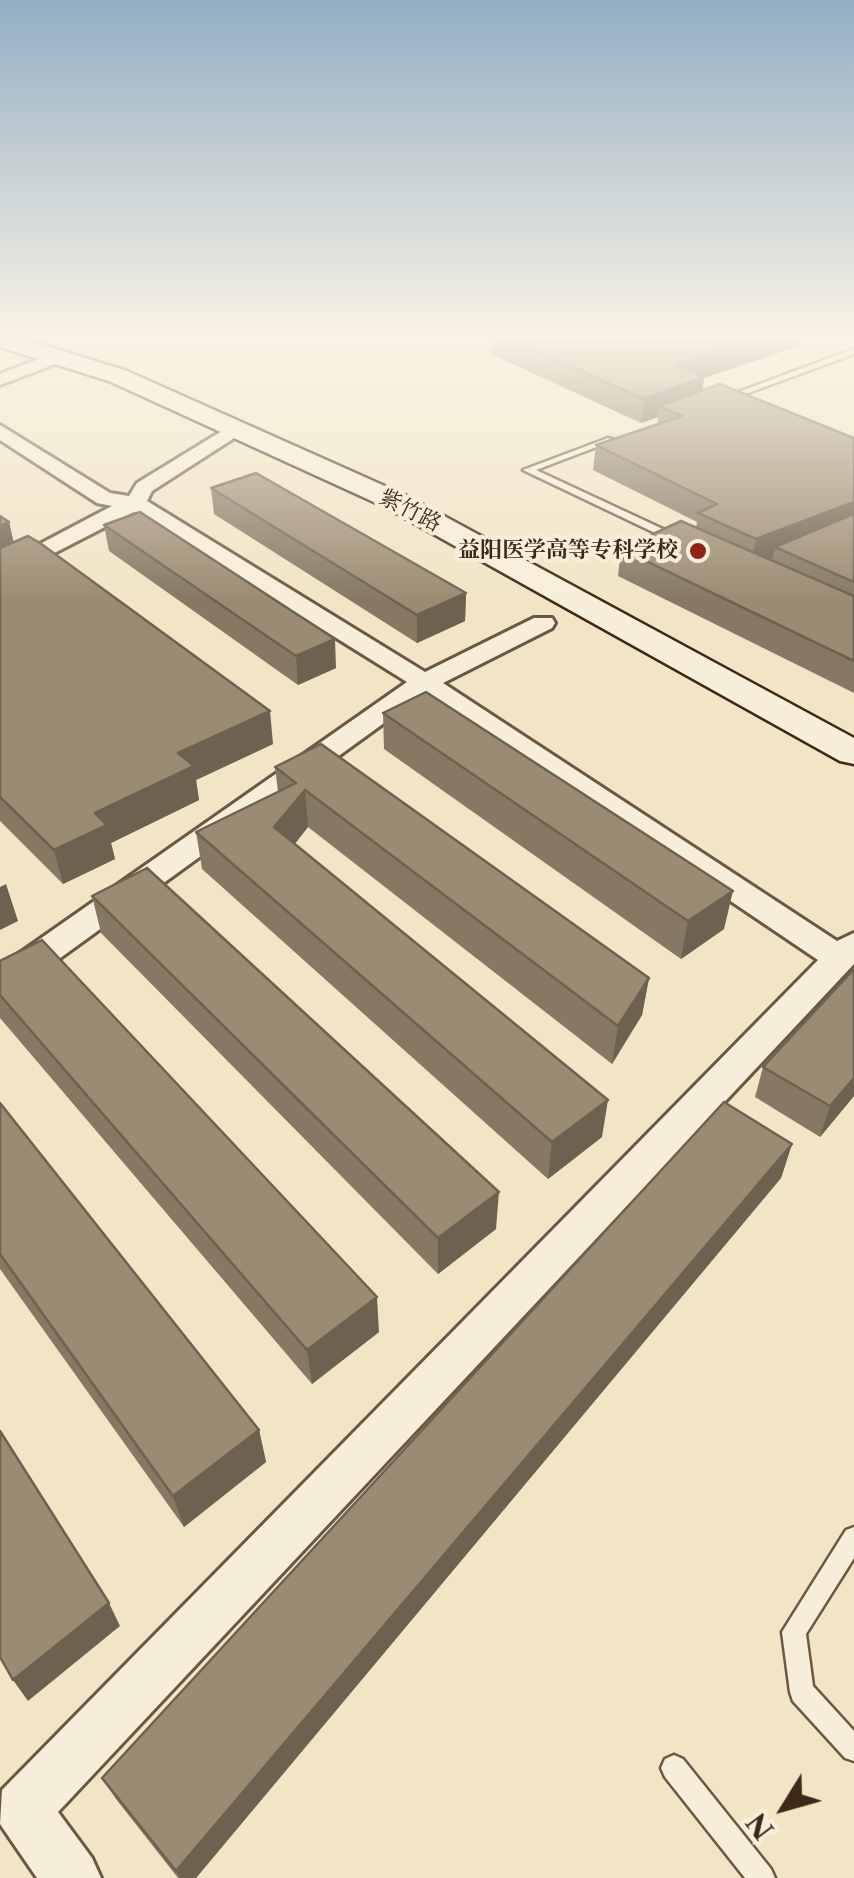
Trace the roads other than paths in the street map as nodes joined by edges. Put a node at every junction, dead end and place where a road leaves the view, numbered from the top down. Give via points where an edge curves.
1 (229, 426) edge
2 (236, 429) junction
3 (0, 431) edge
4 (628, 434) edge
5 (134, 503) junction
6 (682, 542) edge
7 (0, 574) edge
8 (544, 624) dead end
9 (424, 682) junction
10 (854, 753) edge
11 (847, 952) edge
12 (0, 984) edge
13 (854, 1538) edge
14 (854, 1750) edge
15 (674, 1768) dead end
16 (72, 1878) edge
17 (762, 1878) edge

1 - 2 street, 紫竹路
2 - 5 street via 144,487
2 - 10 street, 紫竹路 via 397,502
3 - 5 street via 104,499
4 - 6 lane via 528,470
5 - 7 street
5 - 9 street
8 - 9 street
9 - 11 street
9 - 12 street
11 - 16 street via 22,1810
13 - 14 lane via 794,1632 802,1692
15 - 17 lane

